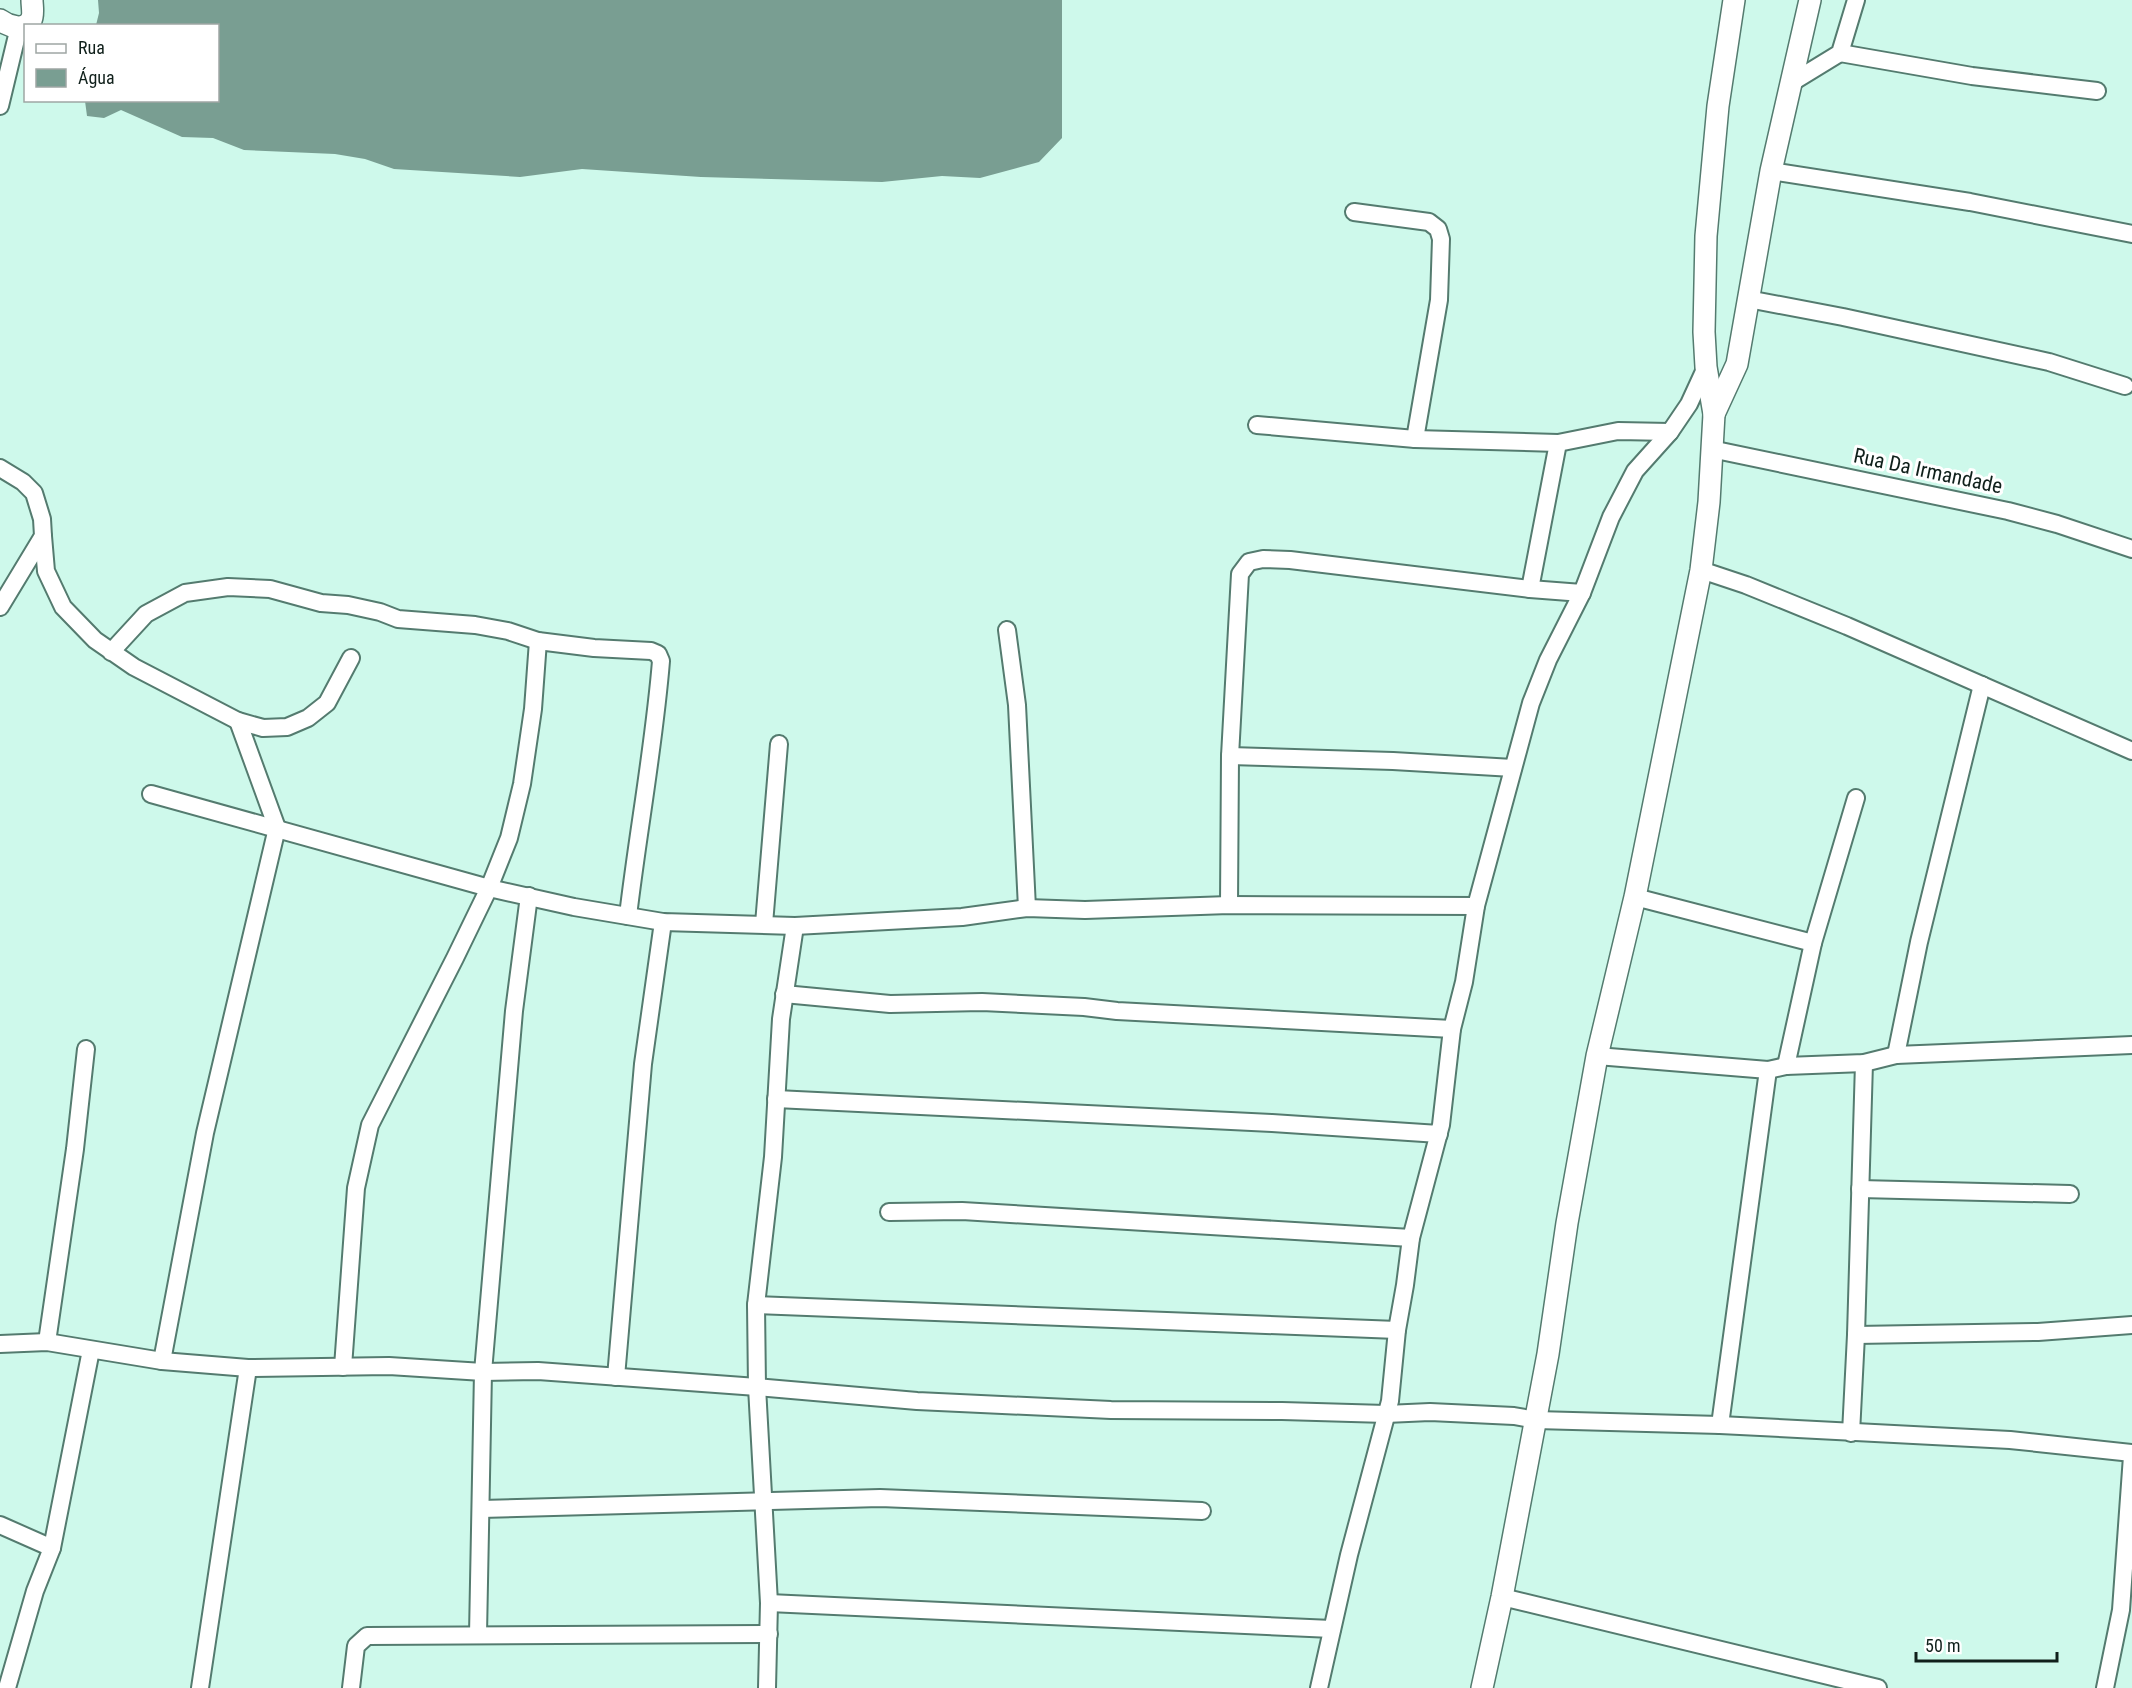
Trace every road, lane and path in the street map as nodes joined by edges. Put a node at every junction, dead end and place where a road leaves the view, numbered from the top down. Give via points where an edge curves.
1 (32, 0) edge
2 (1734, 0) edge
3 (1856, 0) edge
4 (1807, 6) edge
5 (10, 23) edge
6 (1840, 53) junction
7 (1791, 83) junction
8 (2097, 91) dead end
9 (0, 106) edge
10 (1770, 171) junction
11 (1354, 212) dead end
12 (2132, 234) edge
13 (1748, 299) junction
14 (1706, 367) junction
15 (2125, 386) dead end
16 (1714, 414) junction
17 (1257, 425) dead end
18 (1670, 432) junction
19 (1415, 439) junction
20 (1558, 443) junction
21 (1711, 449) junction
22 (0, 468) edge
23 (43, 536) junction
24 (2132, 549) edge
25 (1701, 570) junction
26 (1530, 589) junction
27 (1582, 593) junction
28 (0, 607) edge
29 (1007, 630) dead end
30 (538, 642) junction
31 (111, 652) junction
32 (351, 658) dead end
33 (1982, 685) junction
34 (238, 721) junction
35 (779, 744) dead end
36 (2132, 751) edge
37 (1230, 756) junction
38 (1513, 768) junction
39 (151, 794) dead end
40 (1856, 798) dead end
41 (277, 828) junction
42 (489, 888) junction
43 (529, 896) junction
44 (1635, 897) junction
45 (1229, 905) junction
46 (1476, 906) junction
47 (1027, 908) junction
48 (628, 916) junction
49 (663, 922) junction
50 (764, 924) junction
51 (795, 926) junction
52 (1813, 943) junction
53 (784, 994) junction
54 (1452, 1029) junction
55 (2132, 1045) edge
56 (86, 1049) dead end
57 (1896, 1055) junction
58 (1597, 1056) junction
59 (1864, 1063) junction
60 (1786, 1066) junction
61 (1768, 1070) junction
62 (776, 1099) junction
63 (1439, 1134) junction
64 (1860, 1189) junction
65 (2070, 1194) dead end
66 (890, 1212) dead end
67 (1411, 1238) junction
68 (756, 1305) junction
69 (2132, 1325) edge
70 (1397, 1330) junction
71 (1856, 1335) junction
72 (47, 1342) junction
73 (0, 1344) edge
74 (91, 1350) junction
75 (162, 1361) junction
76 (343, 1367) junction
77 (248, 1368) junction
78 (483, 1372) junction
79 (616, 1377) junction
80 (757, 1387) junction
81 (1386, 1414) junction
82 (1536, 1419) junction
83 (1720, 1425) junction
84 (1851, 1433) junction
85 (2132, 1455) edge
86 (764, 1501) junction
87 (481, 1509) junction
88 (1202, 1511) dead end
89 (0, 1525) edge
90 (52, 1548) junction
91 (1502, 1597) junction
92 (769, 1603) junction
93 (2127, 1611) edge
94 (1332, 1629) junction
95 (769, 1634) junction
96 (478, 1635) junction
97 (7, 1688) edge
98 (200, 1688) edge
99 (351, 1688) edge
100 (768, 1688) edge
101 (1319, 1688) edge
102 (1482, 1688) edge
103 (1878, 1688) edge
104 (2105, 1688) edge

1 - 5 street via 30,23
2 - 14 street via 1709,198
3 - 6 street
4 - 7 street
5 - 9 street
6 - 7 street
6 - 8 street via 1972,76
7 - 10 street
10 - 12 street via 1970,202
10 - 13 street
11 - 19 street via 1429,222 1438,229 1441,239 1439,300
13 - 15 street via 2049,362
13 - 16 street via 1737,364
14 - 16 street
14 - 18 street via 1689,404
16 - 21 street
17 - 19 street
18 - 20 street via 1618,431
18 - 27 street via 1635,471 1611,517
19 - 20 street
20 - 26 street
21 - 24 street, Rua Da Irmandade via 2008,512
21 - 25 street
22 - 23 street via 34,493
23 - 28 street
23 - 31 street via 46,571 63,607
25 - 33 street via 1847,626
25 - 44 street
26 - 27 street
26 - 37 street via 1290,560 1249,562 1240,574
27 - 38 street via 1531,703
29 - 47 street via 1017,705
30 - 31 street via 475,625 398,619 270,589 228,587 185,592 146,614
30 - 42 street via 522,784 509,838
30 - 48 street via 651,651 658,654 661,662
31 - 34 street
32 - 34 street via 327,703 308,718 286,727 263,728
33 - 36 street
33 - 57 street via 1921,931
34 - 41 street
35 - 50 street
37 - 38 street
37 - 45 street
38 - 46 street
39 - 41 street
40 - 52 street
41 - 42 street
41 - 75 street via 205,1133
42 - 43 street
42 - 76 street via 370,1125 356,1188
43 - 48 street
43 - 78 street via 514,1011
44 - 52 street
44 - 58 street
45 - 46 street
45 - 47 street
46 - 54 street
47 - 51 street via 962,917
48 - 49 street
49 - 50 street
49 - 79 street via 643,1064
50 - 51 street
51 - 53 street
52 - 60 street
53 - 54 street via 890,1004 982,1002
53 - 62 street
54 - 63 street
55 - 57 street
56 - 72 street
57 - 59 street
58 - 61 street
58 - 82 street
59 - 60 street
59 - 64 street
60 - 61 street
61 - 83 street
62 - 63 street
62 - 68 street
63 - 67 street
64 - 65 street
64 - 71 street
66 - 67 street via 962,1211
67 - 70 street
68 - 70 street
68 - 80 street
69 - 71 street via 2026,1332
70 - 81 street
71 - 84 street
72 - 73 street
72 - 74 street
74 - 75 street
74 - 90 street
75 - 77 street
76 - 77 street
76 - 78 street
77 - 98 street
78 - 79 street via 538,1371
78 - 87 street
79 - 80 street
80 - 81 street via 917,1401 1111,1410
80 - 86 street
81 - 82 street via 1430,1412
81 - 94 street
82 - 83 street
82 - 91 street
83 - 84 street
84 - 85 street via 2010,1440
85 - 93 street
86 - 87 street
86 - 88 street via 880,1498
86 - 92 street
87 - 96 street
89 - 90 street
90 - 97 street via 35,1591
91 - 102 street
91 - 103 street
92 - 94 street
92 - 95 street
93 - 104 street
94 - 101 street
95 - 96 street
95 - 100 street
96 - 99 street via 367,1636 356,1646

